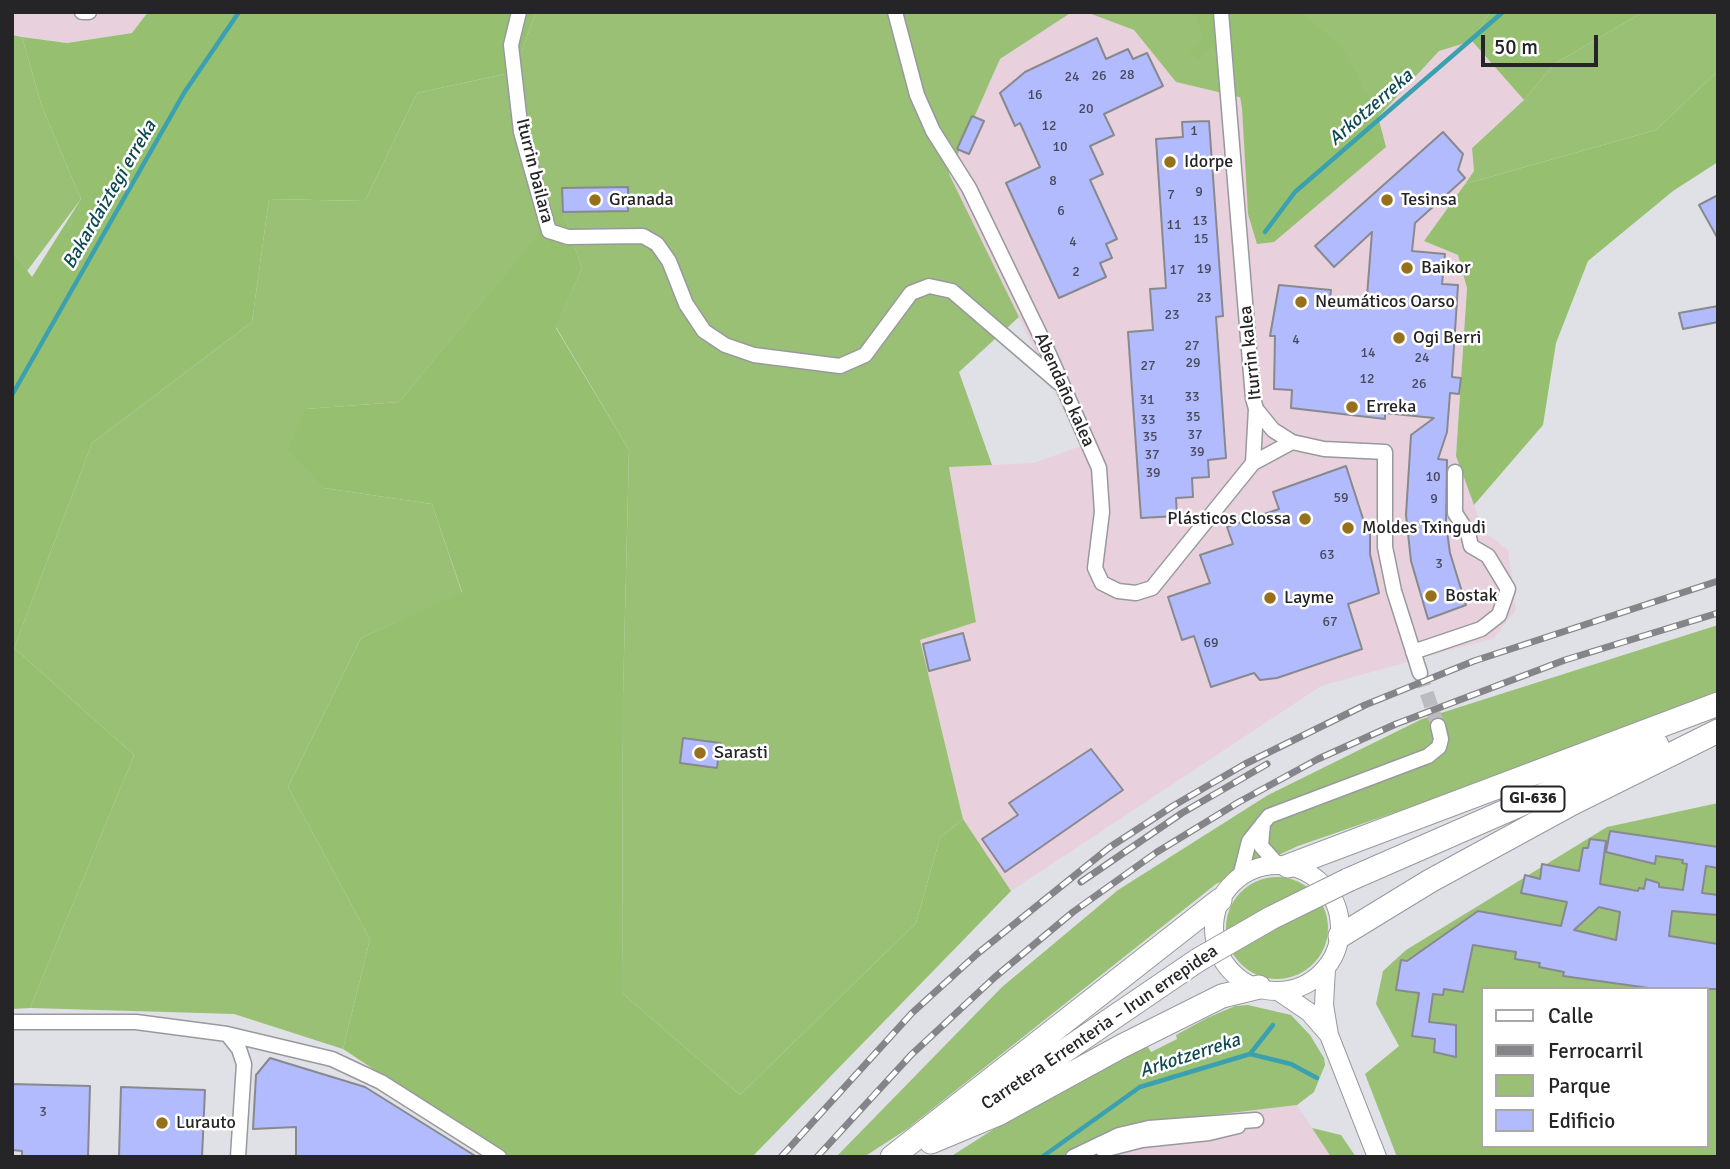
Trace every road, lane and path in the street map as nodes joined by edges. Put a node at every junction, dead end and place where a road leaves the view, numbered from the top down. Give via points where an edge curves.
1 (82, 12) edge
2 (89, 12) edge
3 (519, 12) edge
4 (895, 12) edge
5 (1221, 12) edge
6 (1063, 386) junction
7 (1256, 409) junction
8 (1292, 442) junction
9 (1253, 463) junction
10 (1455, 472) dead end
11 (1413, 652) junction
12 (1420, 673) tunnel mouth
13 (1718, 704) edge
14 (1718, 718) edge
15 (1438, 726) tunnel mouth
16 (1718, 731) edge
17 (1263, 821) junction
18 (1283, 866) junction
19 (1240, 877) junction
20 (1220, 900) junction
21 (1339, 936) junction
22 (1326, 968) junction
23 (1268, 989) junction
24 (12, 1022) edge
25 (227, 1034) junction
26 (1329, 1035) junction
27 (1149, 1128) junction
28 (1209, 1133) junction
29 (931, 1142) junction
30 (238, 1157) edge
31 (499, 1157) edge
32 (892, 1157) edge
33 (910, 1157) edge
34 (1073, 1157) edge
35 (1089, 1157) edge
36 (1377, 1157) edge

1 - 2 street
3 - 6 street, Iturrin bailara via 511,45 522,132 549,231 568,237 643,236 657,244 669,261 685,304 704,331 725,345 754,355 840,366 865,355 911,293 929,286 952,291
4 - 6 street, Abendaño kalea via 917,95 933,131 968,188
5 - 7 street, Iturrin kalea
6 - 9 street, Abendaño kalea via 1099,468 1102,512 1095,568 1102,583 1118,591 1136,593 1152,588
7 - 8 street, Iturrin kalea via 1273,430
7 - 9 street
8 - 9 street
8 - 11 street, Iturrin kalea via 1324,449 1385,452 1385,547
10 - 11 street via 1455,513 1471,545 1488,555 1508,589 1499,615 1481,629
11 - 12 street, Iturrin kalea
13 - 18 main road
14 - 29 main road, Carretera Errenteria – Irun errepidea / GI-636, bridge via 1271,918 1198,960
15 - 17 street via 1439,747 1428,756
16 - 21 main road via 1573,803
17 - 18 street via 1261,846
17 - 19 street via 1249,841
18 - 19 street via 1252,870
18 - 21 street via 1306,872 1327,890 1339,915
19 - 20 street
20 - 23 street via 1214,934 1220,955 1234,974
20 - 32 main road
21 - 22 street
22 - 23 street via 1304,985
22 - 26 street via 1324,1005
23 - 26 street via 1309,1012
23 - 29 main road via 1222,996 998,1114
24 - 25 street via 136,1023
25 - 30 street via 244,1064
25 - 31 street via 332,1059 381,1082
26 - 36 street
27 - 28 street
27 - 28 street via 1256,1120
27 - 34 street via 1119,1135
28 - 35 street via 1142,1140
29 - 33 main road, Carretera Errenteria – Irun errepidea / GI-636

